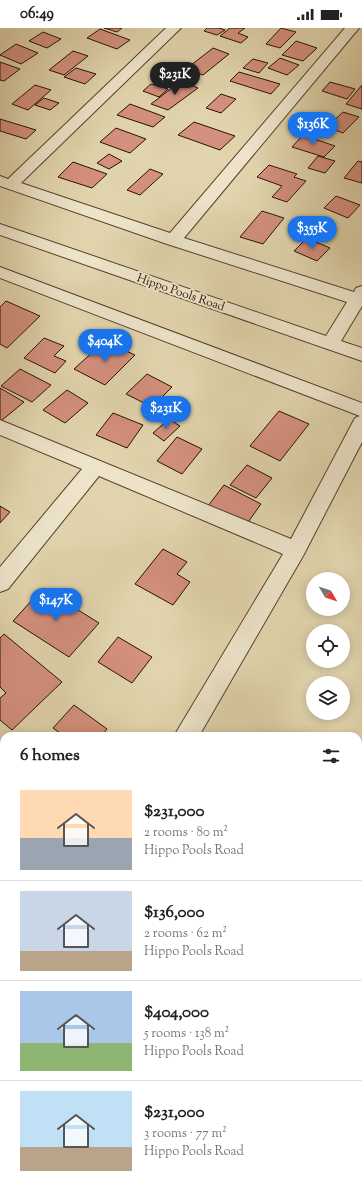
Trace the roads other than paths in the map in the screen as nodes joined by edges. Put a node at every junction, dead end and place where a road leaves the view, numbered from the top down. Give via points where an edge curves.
1 (174, 28) edge
2 (352, 28) edge
3 (6, 183) edge
4 (0, 229) edge
5 (173, 240) junction
6 (0, 272) edge
7 (360, 295) edge
8 (330, 344) junction
9 (362, 355) edge
10 (362, 410) edge
11 (362, 423) edge
12 (0, 428) edge
13 (95, 467) junction
14 (296, 550) junction
15 (0, 583) edge
16 (188, 732) edge

1 - 3 street
2 - 5 street
3 - 5 street
4 - 8 street, Hippo Pools Road
5 - 7 street
6 - 10 street
7 - 8 street
8 - 9 street, Hippo Pools Road
11 - 14 street
12 - 13 street
13 - 14 street
13 - 15 street
14 - 16 street

